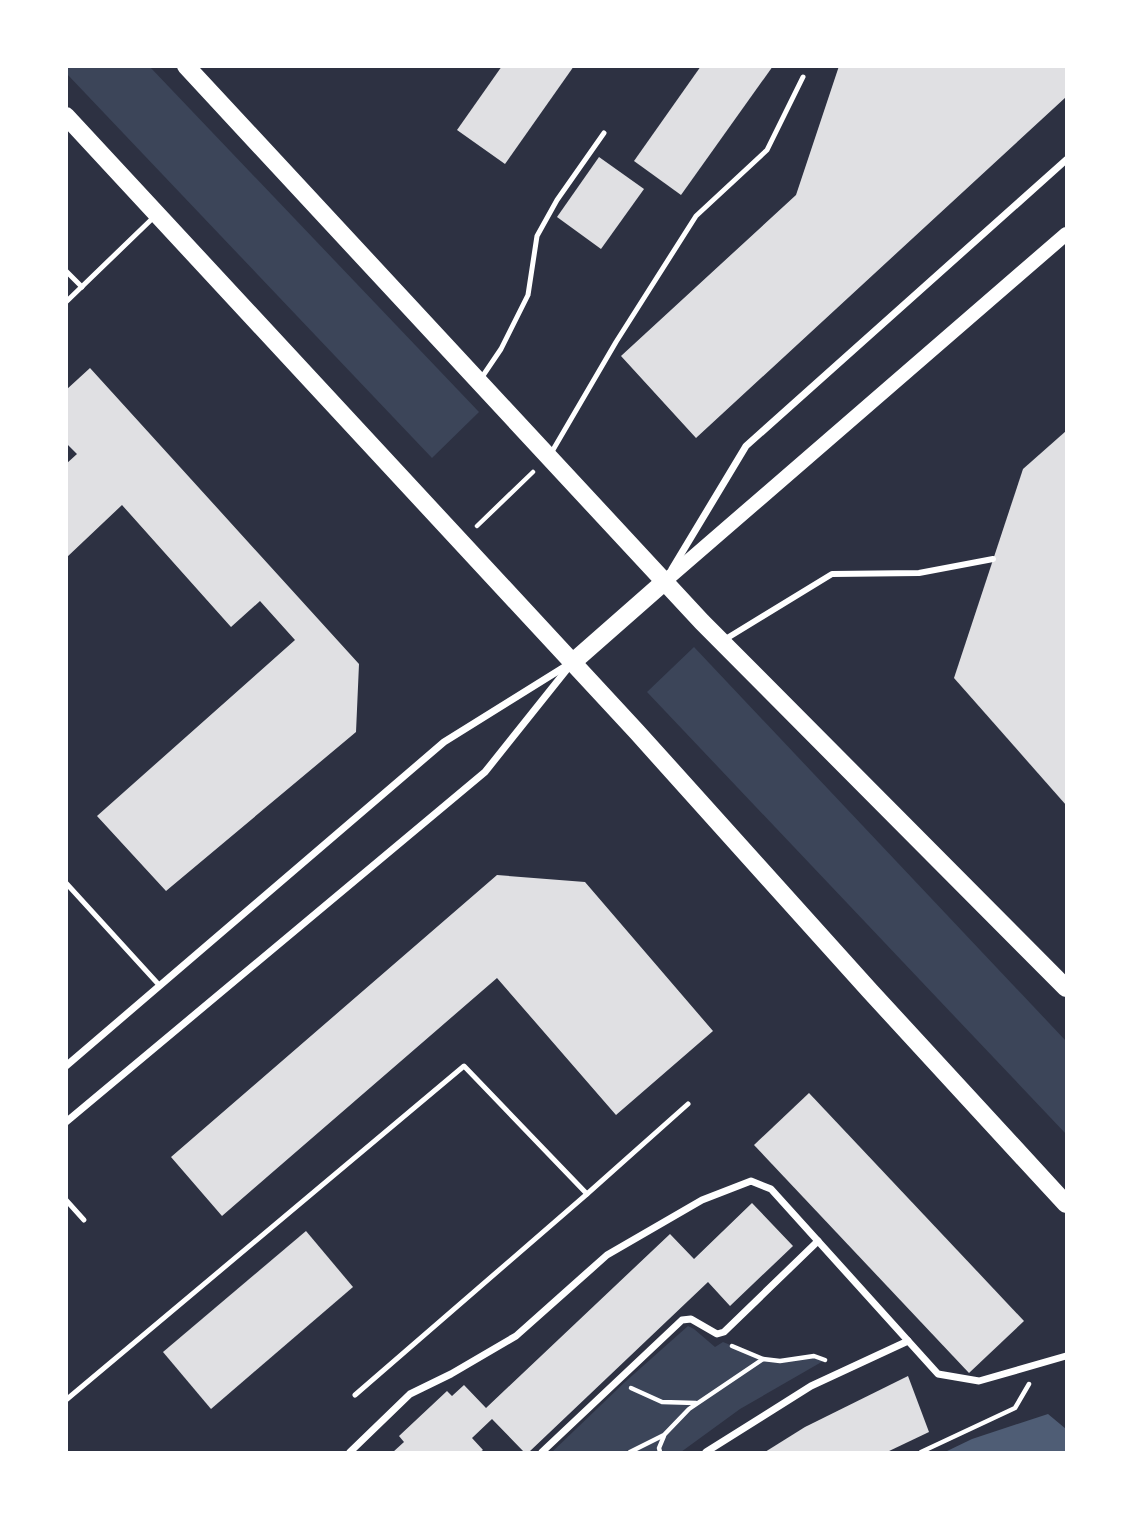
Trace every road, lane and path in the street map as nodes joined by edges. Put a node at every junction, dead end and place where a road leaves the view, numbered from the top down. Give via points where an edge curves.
1 (186, 66) edge
2 (803, 77) dead end
3 (66, 116) edge
4 (604, 133) dead end
5 (1066, 160) edge
6 (158, 214) junction
7 (1066, 234) edge
8 (66, 271) edge
9 (82, 287) junction
10 (66, 302) edge
11 (478, 382) junction
12 (548, 458) junction
13 (461, 542) junction
14 (993, 559) dead end
15 (664, 582) junction
16 (721, 642) junction
17 (573, 662) junction
18 (66, 883) edge
19 (160, 986) junction
20 (1066, 988) edge
21 (66, 1066) edge
22 (688, 1104) dead end
23 (66, 1122) edge
24 (587, 1194) junction
25 (66, 1200) edge
26 (1066, 1204) edge
27 (83, 1220) dead end
28 (818, 1241) junction
29 (718, 1334) junction
30 (908, 1341) junction
31 (1066, 1356) edge
32 (764, 1359) junction
33 (846, 1370) junction
34 (620, 1378) junction
35 (355, 1395) dead end
36 (66, 1400) edge
37 (697, 1404) junction
38 (1015, 1409) dead end
39 (664, 1435) junction
40 (349, 1452) edge
41 (542, 1452) edge
42 (630, 1452) edge
43 (660, 1452) edge
44 (706, 1452) edge
45 (921, 1452) edge

1 - 11 main road
2 - 12 lane via 768,150 696,216
3 - 6 main road
4 - 11 lane via 537,236 528,295
5 - 15 street via 746,446
6 - 9 lane
6 - 13 main road
7 - 15 main road
8 - 9 lane
9 - 10 lane
11 - 12 main road
12 - 13 path
12 - 15 main road
13 - 17 main road
14 - 16 street via 919,573 832,574
15 - 16 main road
15 - 17 main road
16 - 20 main road
17 - 19 street via 444,742
17 - 23 street via 485,772
17 - 26 main road
18 - 19 lane
19 - 21 street
22 - 24 lane
24 - 35 lane
24 - 36 lane via 464,1066
25 - 27 lane
28 - 29 street
28 - 30 street
28 - 40 street via 771,1189 751,1181 702,1200 607,1255 516,1336 410,1394
29 - 32 path via 723,1342
29 - 34 street via 691,1319 682,1320
30 - 31 street via 938,1374 979,1381
30 - 33 street
32 - 33 path via 814,1356
32 - 37 path
33 - 44 street via 811,1386
34 - 37 path via 662,1402
34 - 41 street
37 - 39 path
38 - 45 path
39 - 42 path
39 - 43 path

